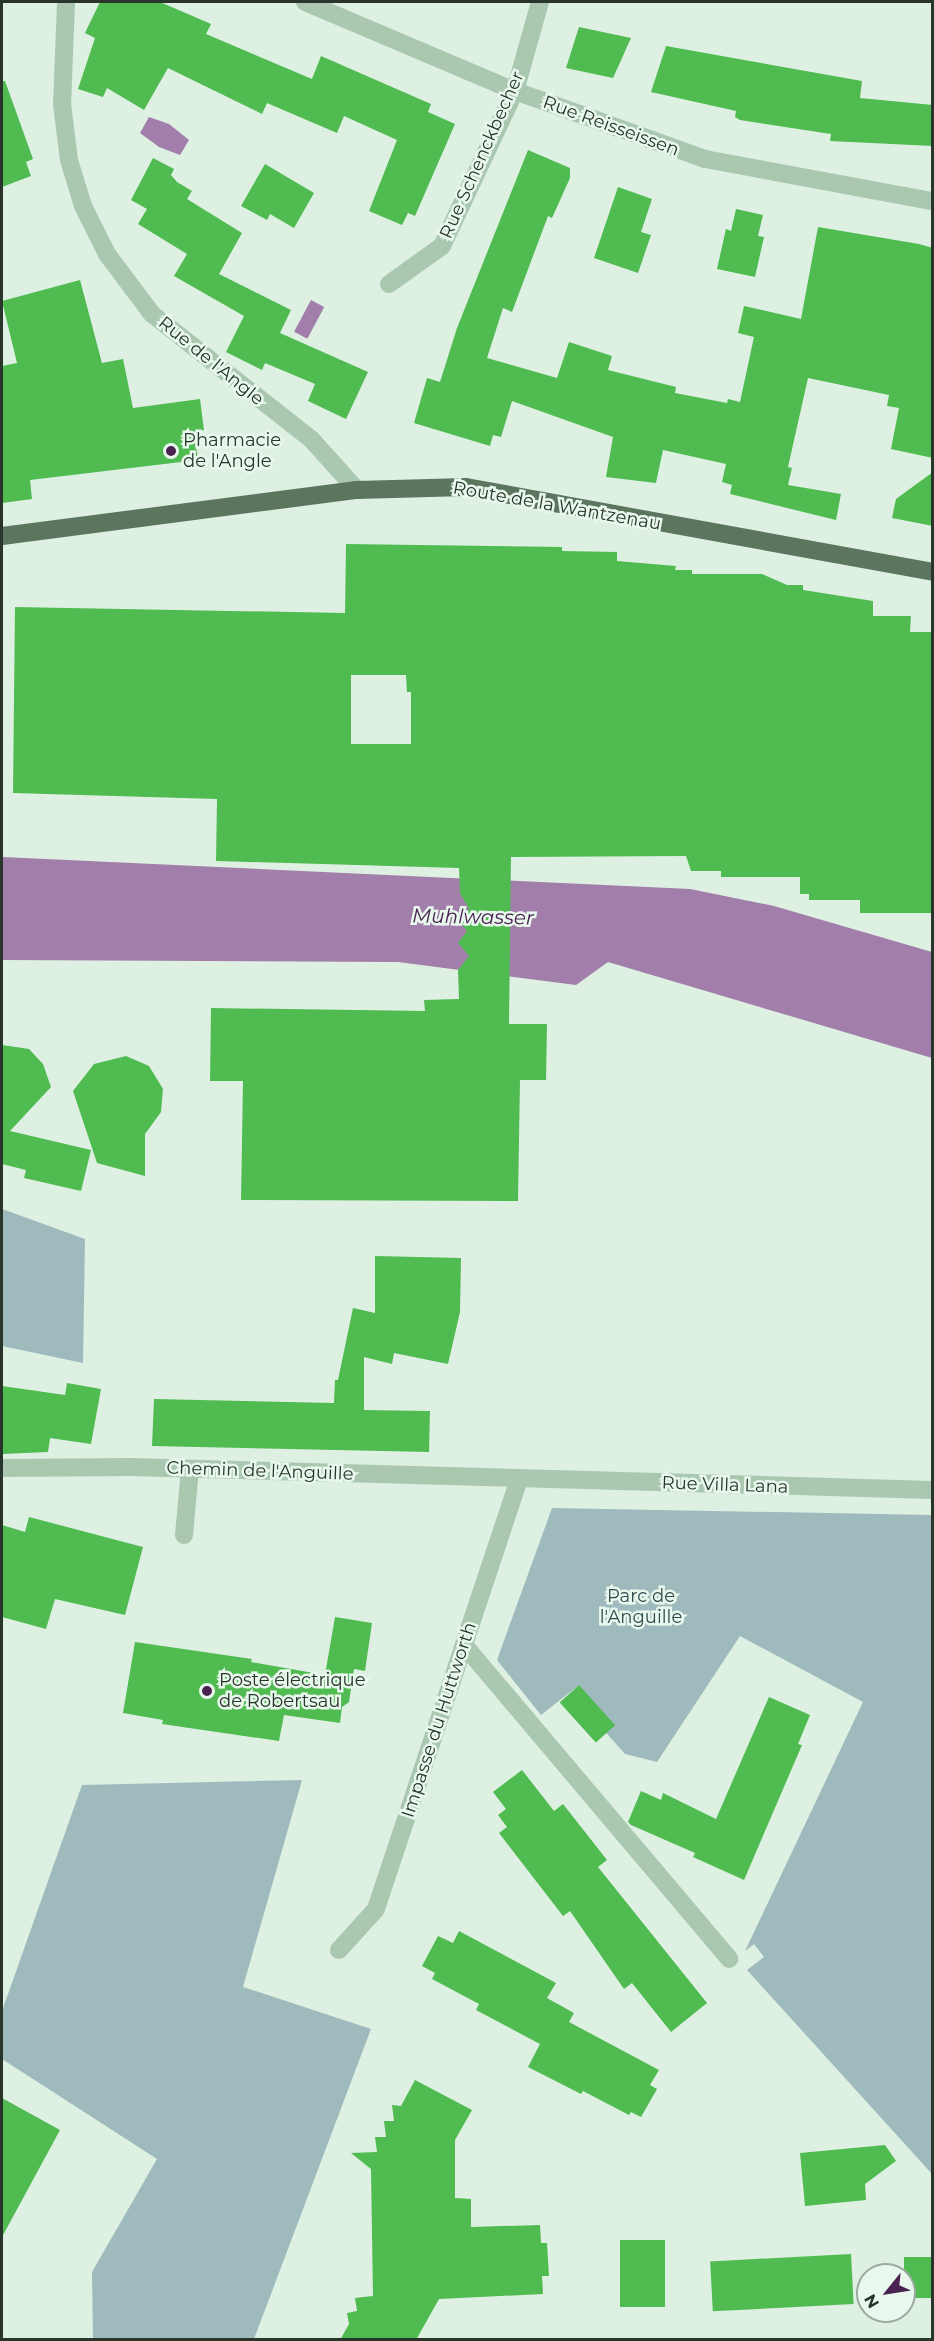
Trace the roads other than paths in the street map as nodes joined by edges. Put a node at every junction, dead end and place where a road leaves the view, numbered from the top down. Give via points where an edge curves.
1 (66, 2) edge
2 (305, 2) edge
3 (540, 2) edge
4 (515, 91) junction
5 (933, 201) edge
6 (389, 284) dead end
7 (357, 490) junction
8 (2, 536) edge
9 (933, 572) edge
10 (2, 1468) edge
11 (190, 1469) junction
12 (519, 1479) junction
13 (933, 1490) edge
14 (184, 1535) dead end
15 (464, 1645) junction
16 (339, 1950) dead end
17 (729, 1959) dead end

1 - 7 street, Rue de l'Angle via 62,104 69,160 82,206 107,254 152,314 311,439
2 - 4 street, Rue Reisseissen
3 - 4 street, Rue Schenckbecher
4 - 5 street, Rue Reisseissen via 705,159
4 - 6 street, Rue Schenckbecher via 442,246
7 - 8 main road, Route de la Wantzenau
7 - 9 main road, Route de la Wantzenau via 466,487
10 - 11 street, Chemin de l'Anguille
11 - 12 street, Chemin de l'Anguille
11 - 14 street
12 - 13 street, Rue Villa Lana
12 - 15 street, Impasse du Huttworth
15 - 16 street, Impasse du Huttworth via 376,1909
15 - 17 street

